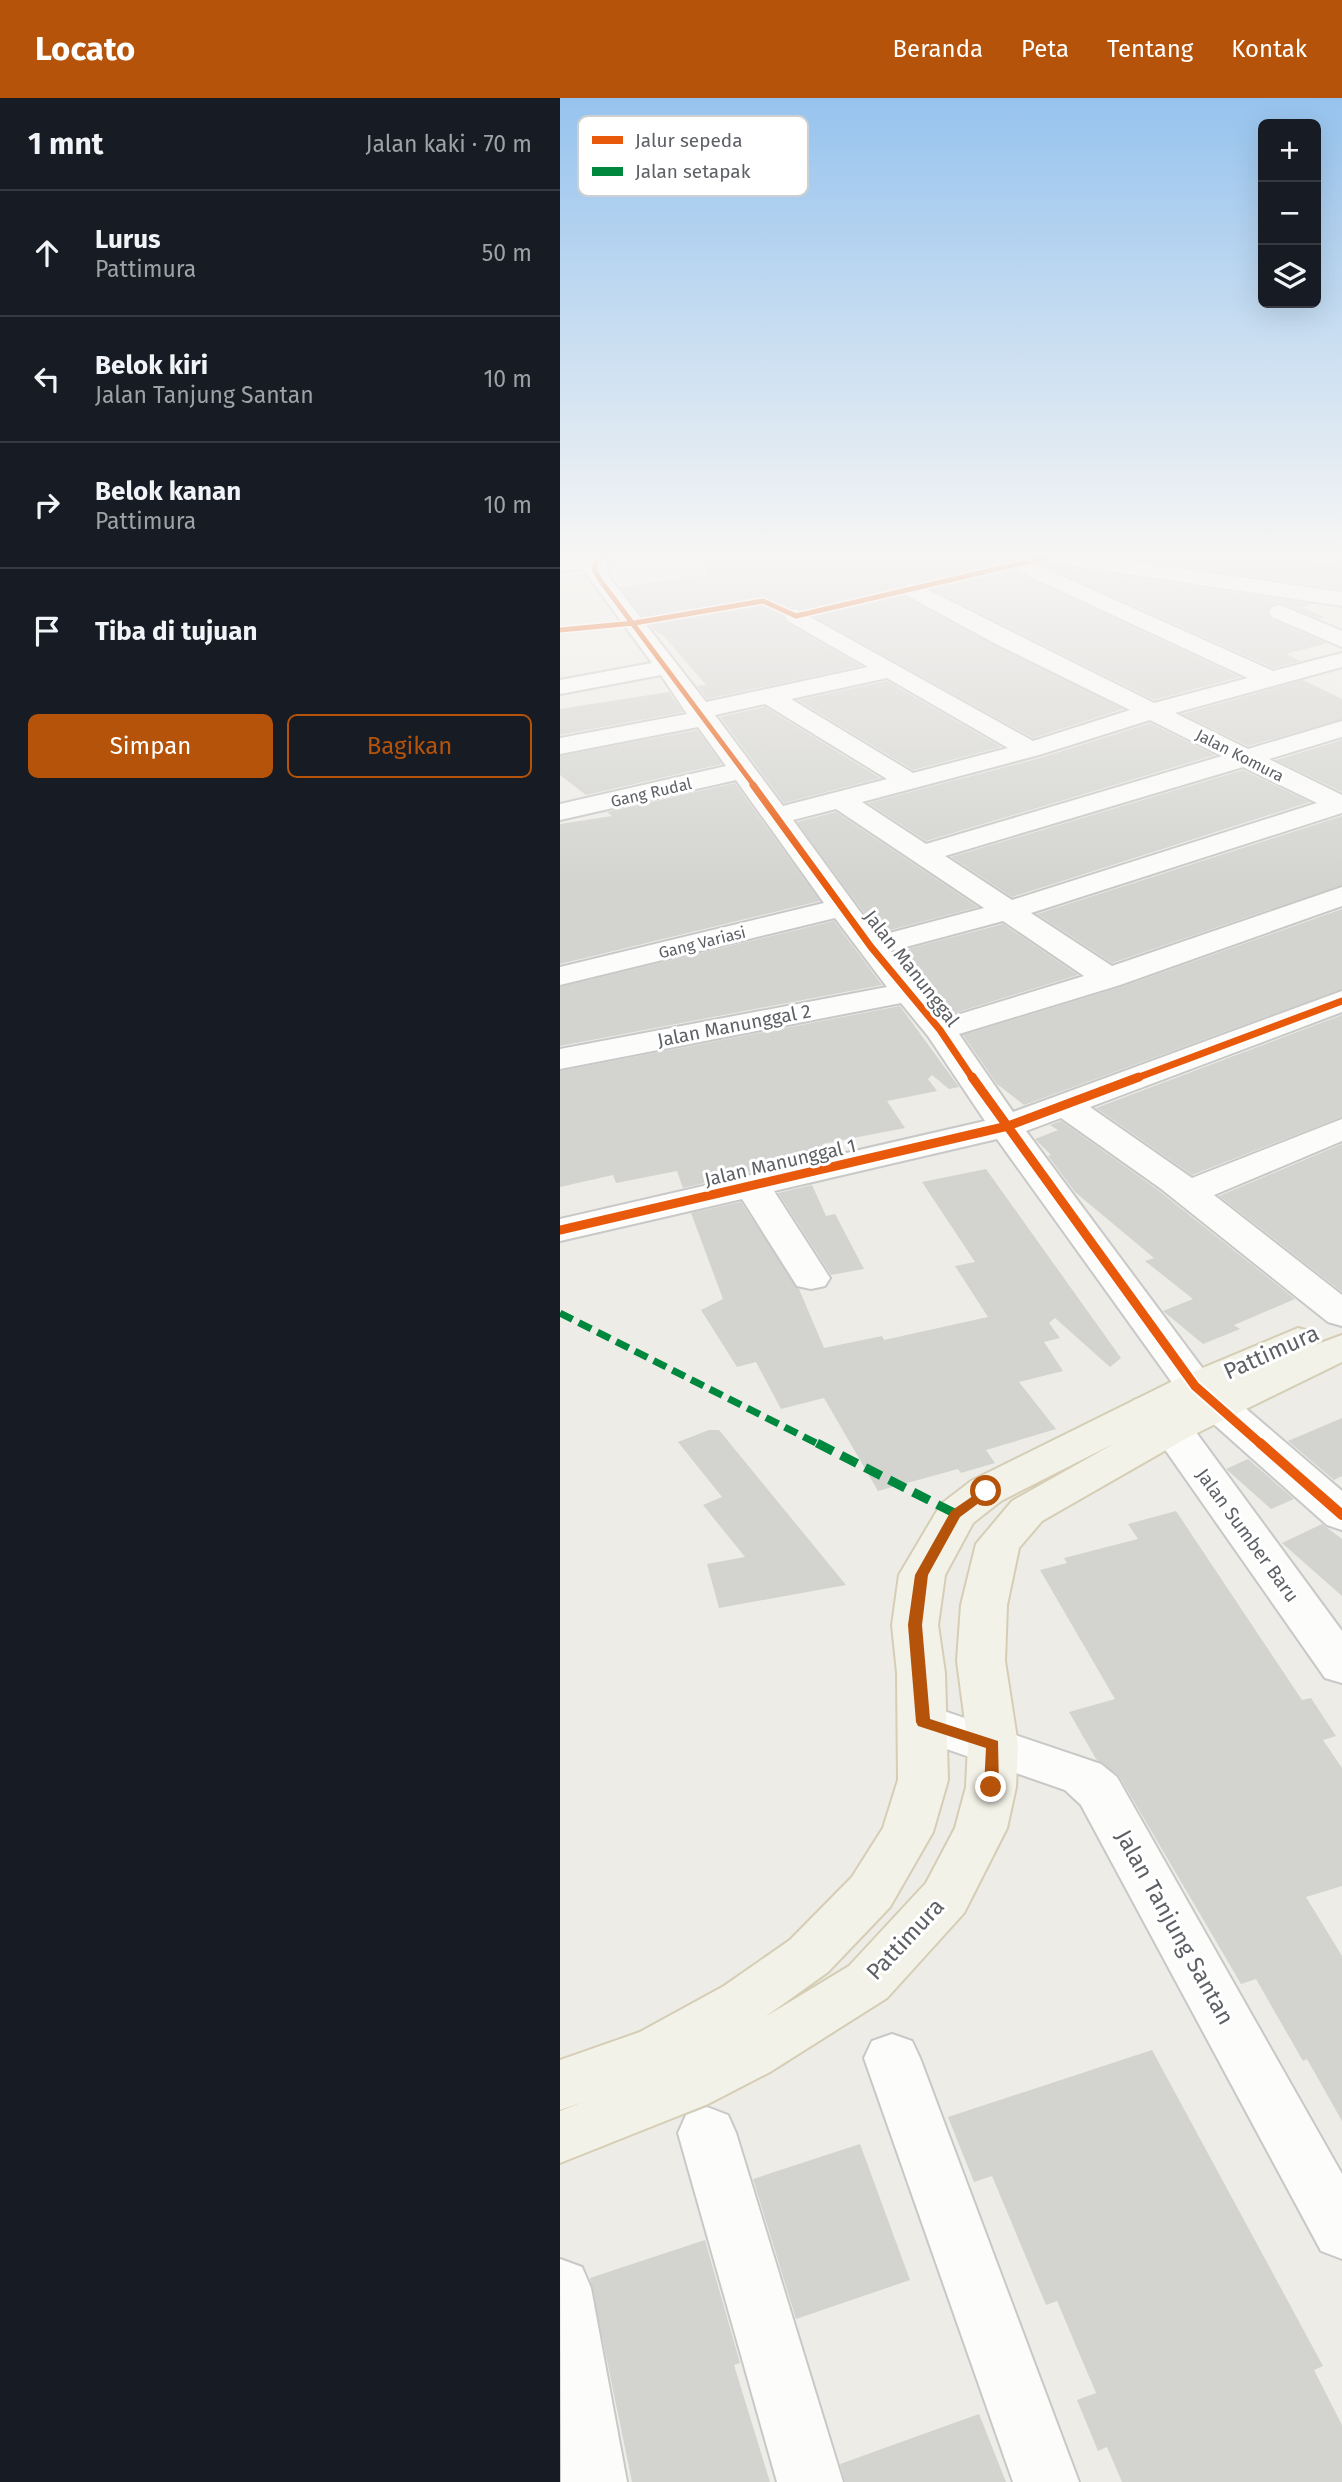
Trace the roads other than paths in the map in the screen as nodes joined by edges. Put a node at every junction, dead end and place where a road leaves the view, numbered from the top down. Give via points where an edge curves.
1 (666, 664) edge
2 (880, 664) edge
3 (1057, 664) edge
4 (1240, 664) edge
5 (1326, 664) edge
6 (668, 667) junction
7 (890, 670) junction
8 (1270, 679) junction
9 (560, 687) edge
10 (769, 696) junction
11 (1154, 711) junction
12 (701, 715) junction
13 (1342, 729) edge
14 (560, 746) edge
15 (1030, 750) junction
16 (1242, 757) junction
17 (743, 770) junction
18 (908, 781) junction
19 (839, 799) junction
20 (1342, 805) edge
21 (560, 813) edge
22 (778, 816) junction
23 (922, 854) junction
24 (1342, 896) edge
25 (843, 907) junction
26 (1008, 911) junction
27 (871, 947) junction
28 (560, 976) edge
29 (1109, 978) junction
30 (909, 992) junction
31 (1342, 1001) edge
32 (940, 1030) junction
33 (560, 1059) edge
34 (1068, 1107) junction
35 (1008, 1126) junction
36 (1342, 1129) edge
37 (753, 1187) junction
38 (1189, 1192) junction
39 (560, 1230) edge
40 (811, 1278) dead end
41 (1342, 1314) edge
42 (1342, 1320) edge
43 (1342, 1347) edge
44 (1207, 1396) junction
45 (1160, 1419) junction
46 (1342, 1515) edge
47 (1342, 1666) edge
48 (923, 1722) junction
49 (993, 1745) junction
50 (892, 2058) dead end
51 (560, 2085) edge
52 (707, 2133) dead end
53 (560, 2137) edge
54 (1342, 2231) edge
55 (560, 2288) edge
56 (594, 2482) edge
57 (810, 2482) edge
58 (1046, 2482) edge

1 - 6 street, Jalan Manunggal
2 - 7 street
3 - 11 street, Jalan Komura
4 - 8 street
5 - 8 street
6 - 9 street
6 - 12 street, Jalan Manunggal
7 - 10 street
7 - 15 street
8 - 11 street
10 - 12 street
10 - 18 street
11 - 15 street
11 - 16 street, Jalan Komura
12 - 14 street
12 - 17 street, Jalan Manunggal
13 - 16 street
15 - 18 street
16 - 20 street, Jalan Komura
16 - 23 street
17 - 21 street, Gang Rudal
17 - 22 street, Jalan Manunggal
18 - 19 street
19 - 22 street
19 - 23 street
20 - 26 street
22 - 25 street, Jalan Manunggal
23 - 26 street
24 - 29 street
25 - 27 street, Jalan Manunggal
25 - 28 street, Gang Variasi
26 - 27 street
26 - 29 street
27 - 30 street, Jalan Manunggal
29 - 32 street
30 - 32 street, Jalan Manunggal
30 - 33 street, Jalan Manunggal 2
31 - 34 street, Jalan Manunggal 1
32 - 35 street, Jalan Manunggal
34 - 35 street, Jalan Manunggal 1
34 - 38 street
35 - 37 street, Jalan Manunggal 1
35 - 44 street, Jalan Manunggal
36 - 38 street
37 - 39 street, Jalan Manunggal 1
37 - 40 street
38 - 41 street
42 - 44 main road, Pattimura
43 - 44 main road, Pattimura
44 - 45 main road, Pattimura
44 - 46 street, Jalan Manunggal
45 - 47 street, Jalan Sumber Baru
45 - 48 main road, Pattimura via 986,1491 956,1514 922,1575 915,1625
45 - 49 main road, Pattimura via 1027,1511 998,1544 984,1605 981,1661
48 - 49 street, Jalan Tanjung Santan
48 - 51 main road, Pattimura via 923,1780 907,1832 871,1892 809,1956 743,2002 659,2050
49 - 53 main road, Pattimura via 991,1787 981,1828 945,1898 868,1982 750,2055 688,2086
49 - 54 street, Jalan Tanjung Santan via 1083,1777 1099,1791
50 - 58 street
52 - 57 street
55 - 56 street

